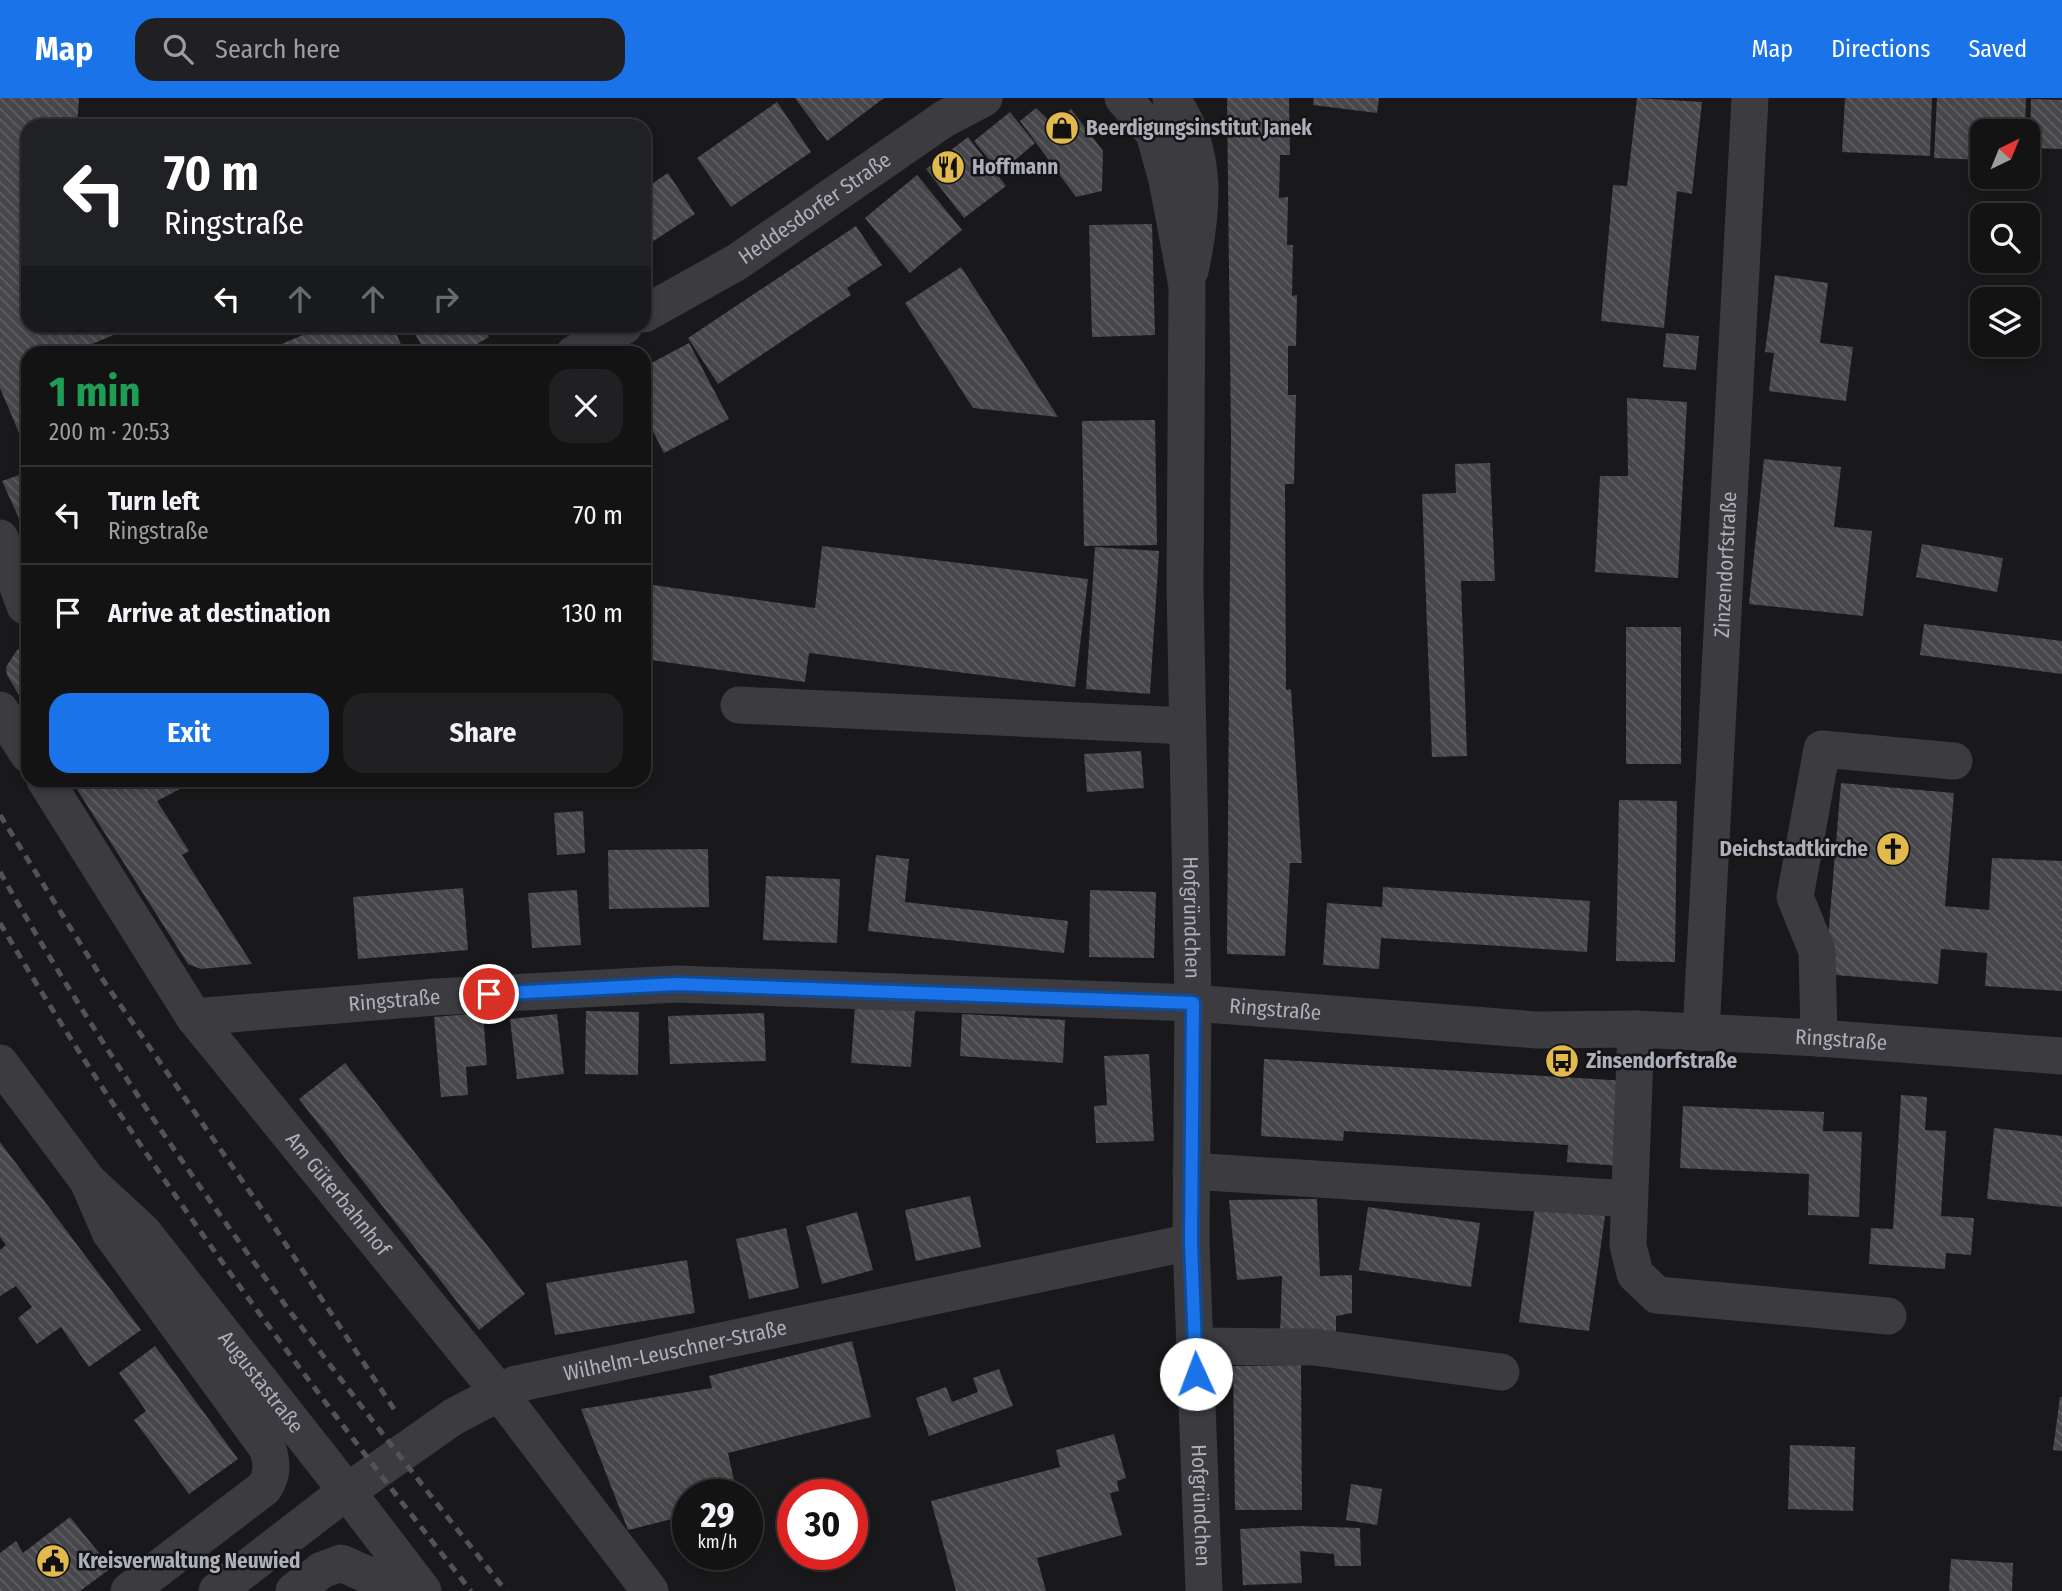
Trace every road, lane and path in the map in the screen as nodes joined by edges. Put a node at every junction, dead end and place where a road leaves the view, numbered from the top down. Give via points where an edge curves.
1 (984, 98) edge
2 (1123, 98) edge
3 (1171, 98) edge
4 (1750, 98) edge
5 (950, 109) edge
6 (1187, 286) junction
7 (651, 310) edge
8 (612, 333) edge
9 (588, 346) edge
10 (0, 538) edge
11 (18, 608) edge
12 (739, 705) dead end
13 (0, 710) edge
14 (1187, 726) junction
15 (21, 743) edge
16 (1954, 761) dead end
17 (49, 787) edge
18 (1193, 1003) junction
19 (194, 1017) junction
20 (1636, 1029) junction
21 (1701, 1033) junction
22 (1819, 1038) junction
23 (2062, 1056) edge
24 (0, 1063) edge
25 (1191, 1171) junction
26 (88, 1181) junction
27 (1629, 1199) junction
28 (1191, 1242) junction
29 (1888, 1316) dead end
30 (1195, 1346) junction
31 (1502, 1371) dead end
32 (498, 1391) junction
33 (370, 1580) edge
34 (129, 1591) edge
35 (217, 1591) edge
36 (294, 1591) edge
37 (423, 1591) edge
38 (650, 1591) edge
39 (1204, 1591) edge

1 - 5 street, Heddesdorfer Straße
2 - 6 street, Hofgründchen via 1154,133
3 - 6 street, Hofgründchen via 1193,139 1200,170 1201,222
4 - 21 street, Zinzendorfstraße
5 - 7 street, Heddesdorfer Straße via 737,262
6 - 14 street, Hofgründchen
8 - 9 street
10 - 11 street
12 - 14 street
13 - 15 street
14 - 18 street, Hofgründchen
16 - 22 street via 1822,748 1795,897 1817,951
17 - 19 street, Am Güterbahnhof
18 - 19 street, Ringstraße via 677,984 435,997
18 - 20 street, Ringstraße via 1537,1030
18 - 25 street, Hofgründchen
19 - 32 street, Am Güterbahnhof
20 - 21 street, Ringstraße
20 - 27 street
21 - 22 street, Ringstraße
22 - 23 street, Ringstraße
24 - 26 street, Augustastraße
25 - 27 street
25 - 28 street, Hofgründchen
26 - 34 street, Augustastraße via 110,1232 268,1449 272,1468 264,1488
26 - 37 street, Augustastraße, bridge via 143,1232
27 - 29 street via 1628,1245 1634,1274 1657,1295
28 - 30 street, Hofgründchen
28 - 32 street, Wilhelm-Leuschner-Straße via 537,1377
30 - 31 street via 1314,1347
30 - 39 street, Hofgründchen
32 - 35 street, Wilhelm-Leuschner-Straße via 366,1478
32 - 38 street, Am Güterbahnhof
33 - 36 street via 349,1564 332,1564

